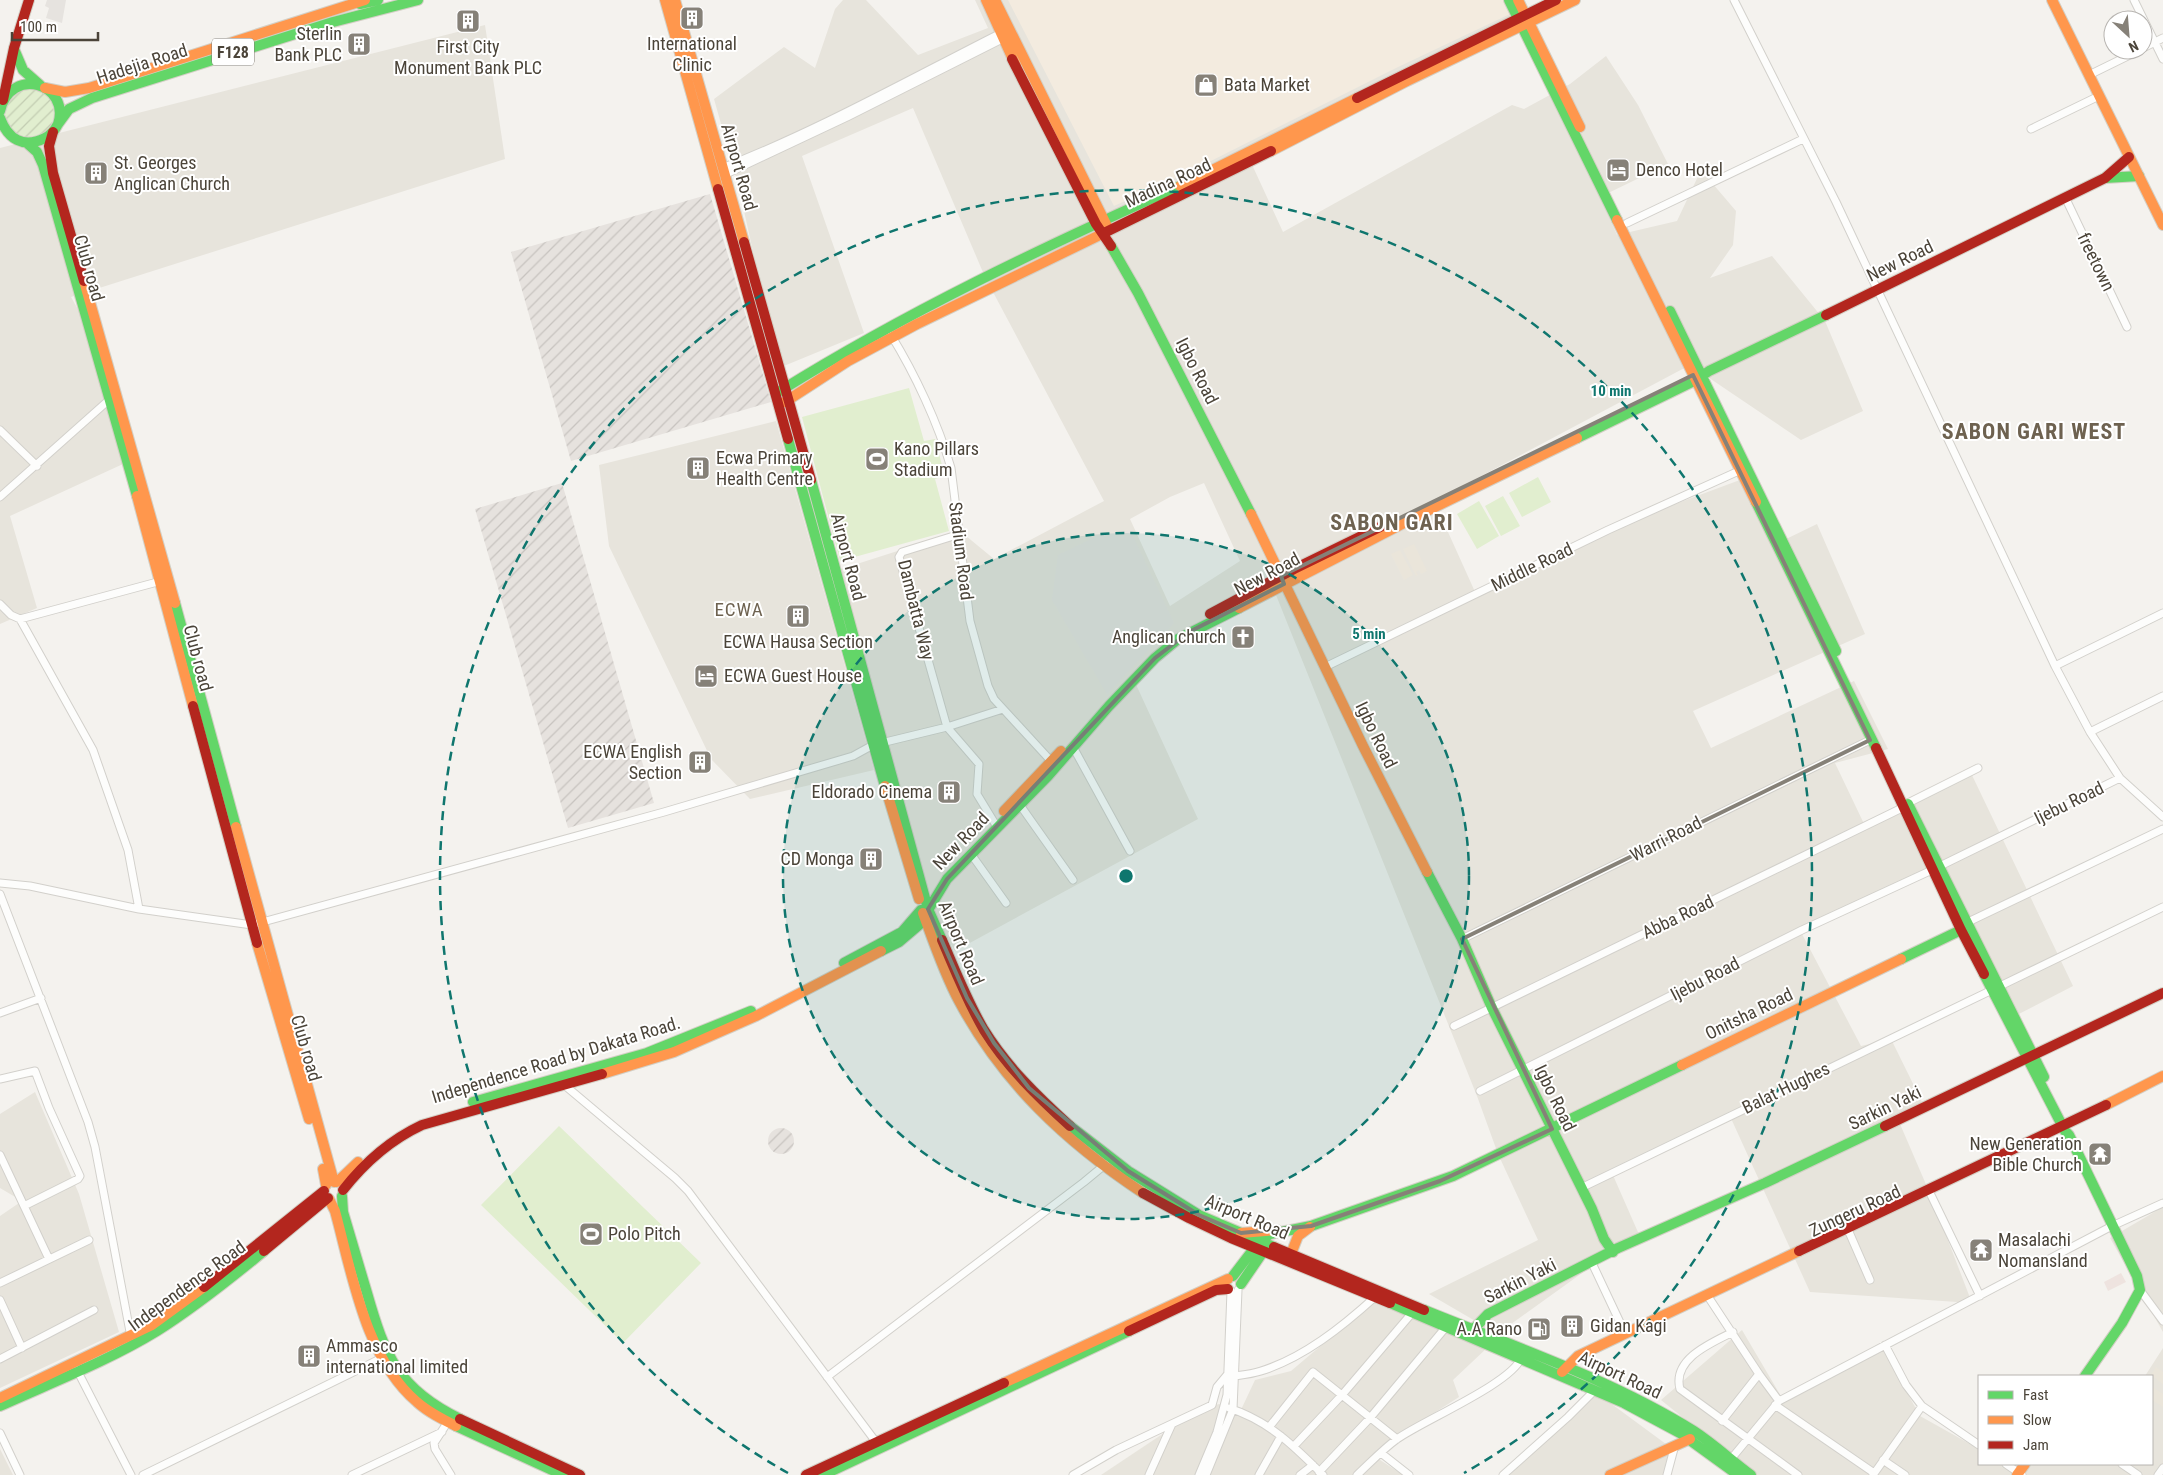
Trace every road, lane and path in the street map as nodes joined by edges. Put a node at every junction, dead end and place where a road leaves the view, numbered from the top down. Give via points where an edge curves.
1 (29, 0) edge
2 (401, 0) edge
3 (418, 0) edge
4 (665, 0) edge
5 (675, 0) edge
6 (985, 0) edge
7 (995, 0) edge
8 (1509, 0) edge
9 (1518, 0) edge
10 (1556, 0) edge
11 (1575, 0) edge
12 (1734, 0) edge
13 (2052, 0) edge
14 (2134, 0) edge
15 (371, 3) edge
16 (347, 18) junction
17 (1524, 21) junction
18 (2163, 38) edge
19 (1004, 40) junction
20 (2155, 42) junction
21 (14, 48) junction
22 (2163, 59) edge
23 (2120, 60) edge
24 (1020, 64) junction
25 (2089, 76) junction
26 (42, 87) junction
27 (2099, 96) junction
28 (1, 106) edge
29 (0, 118) edge
30 (55, 128) junction
31 (2032, 129) dead end
32 (0, 138) edge
33 (1803, 139) junction
34 (23, 143) junction
35 (2130, 157) junction
36 (723, 172) junction
37 (2139, 176) junction
38 (2105, 178) junction
39 (2065, 197) junction
40 (1626, 223) junction
41 (2163, 225) edge
42 (1102, 227) junction
43 (70, 246) junction
44 (1877, 291) junction
45 (2127, 327) dead end
46 (890, 333) junction
47 (1700, 375) junction
48 (785, 387) junction
49 (776, 394) junction
50 (110, 399) junction
51 (789, 400) junction
52 (780, 406) junction
53 (0, 430) edge
54 (37, 466) junction
55 (1741, 470) junction
56 (0, 497) edge
57 (960, 534) junction
58 (162, 575) junction
59 (1282, 580) junction
60 (0, 604) edge
61 (2163, 612) edge
62 (20, 619) junction
63 (1827, 641) junction
64 (2054, 666) junction
65 (1325, 667) junction
66 (1118, 692) junction
67 (2163, 696) edge
68 (1003, 709) junction
69 (947, 727) junction
70 (2090, 732) junction
71 (1870, 740) junction
72 (878, 744) junction
73 (1073, 747) junction
74 (1051, 761) junction
75 (1978, 768) dead end
76 (1045, 773) junction
77 (2120, 778) junction
78 (1020, 804) junction
79 (1905, 806) junction
80 (2163, 817) edge
81 (995, 825) junction
82 (2163, 829) edge
83 (1130, 852) dead end
84 (970, 854) junction
85 (1935, 869) junction
86 (1073, 880) dead end
87 (0, 883) edge
88 (0, 894) edge
89 (1006, 903) dead end
90 (925, 908) junction
91 (2163, 908) edge
92 (139, 909) junction
93 (264, 923) junction
94 (252, 926) junction
95 (1963, 927) junction
96 (1462, 939) junction
97 (1995, 988) junction
98 (2163, 993) edge
99 (41, 998) junction
100 (1492, 1008) junction
101 (0, 1013) edge
102 (1454, 1026) dead end
103 (2029, 1055) junction
104 (1523, 1069) junction
105 (2163, 1076) edge
106 (0, 1079) edge
107 (562, 1081) junction
108 (2163, 1083) edge
109 (1026, 1091) junction
110 (1480, 1091) dead end
111 (1552, 1129) junction
112 (2067, 1129) junction
113 (0, 1155) edge
114 (1111, 1159) junction
115 (1103, 1166) junction
116 (1581, 1188) junction
117 (333, 1190) junction
118 (1930, 1194) junction
119 (2163, 1203) edge
120 (24, 1206) junction
121 (1311, 1226) junction
122 (2112, 1226) junction
123 (1293, 1229) junction
124 (1849, 1232) junction
125 (1241, 1233) junction
126 (89, 1240) dead end
127 (1262, 1246) junction
128 (1610, 1248) junction
129 (1291, 1254) junction
130 (49, 1259) junction
131 (1592, 1263) junction
132 (1870, 1280) dead end
133 (0, 1283) edge
134 (1233, 1285) junction
135 (2140, 1290) junction
136 (1980, 1296) junction
137 (1375, 1297) junction
138 (1709, 1298) junction
139 (0, 1300) edge
140 (94, 1310) dead end
141 (1412, 1313) junction
142 (369, 1318) junction
143 (2163, 1321) edge
144 (1446, 1327) junction
145 (1467, 1331) junction
146 (1625, 1332) junction
147 (1732, 1332) junction
148 (131, 1336) junction
149 (1885, 1345) junction
150 (22, 1348) junction
151 (382, 1358) junction
152 (1521, 1358) junction
153 (0, 1359) edge
154 (77, 1370) junction
155 (1566, 1372) junction
156 (1759, 1374) junction
157 (2086, 1375) edge
158 (1230, 1376) junction
159 (827, 1377) junction
160 (1595, 1390) junction
161 (1342, 1395) junction
162 (0, 1398) edge
163 (1777, 1403) junction
164 (0, 1406) edge
165 (1224, 1406) junction
166 (1922, 1406) junction
167 (1233, 1409) junction
168 (1370, 1418) junction
169 (450, 1419) junction
170 (1722, 1421) junction
171 (1172, 1424) junction
172 (1270, 1426) junction
173 (442, 1432) junction
174 (0, 1434) edge
175 (1282, 1436) junction
176 (1747, 1438) junction
177 (1397, 1439) junction
178 (1690, 1439) junction
179 (876, 1442) junction
180 (1978, 1444) edge
181 (1675, 1445) junction
182 (1294, 1446) junction
183 (1382, 1453) junction
184 (1731, 1459) junction
185 (1883, 1460) junction
186 (1313, 1465) junction
187 (2008, 1465) edge
188 (2123, 1465) edge
189 (2163, 1468) edge
190 (2021, 1472) edge
191 (1321, 1473) edge
192 (1508, 1474) edge
193 (1873, 1474) edge
194 (20, 1475) edge
195 (131, 1475) edge
196 (144, 1475) edge
197 (352, 1475) edge
198 (451, 1475) edge
199 (562, 1475) edge
200 (580, 1475) edge
201 (806, 1475) edge
202 (823, 1475) edge
203 (1073, 1475) edge
204 (1149, 1475) edge
205 (1199, 1475) edge
206 (1206, 1475) edge
207 (1259, 1475) edge
208 (1300, 1475) edge
209 (1357, 1475) edge
210 (1409, 1475) edge
211 (1610, 1475) edge
212 (1667, 1475) edge
213 (1738, 1475) edge
214 (1751, 1475) edge
215 (1798, 1475) edge
216 (1905, 1475) edge
217 (2138, 1475) edge
218 (2158, 1475) edge

1 - 21 main road
2 - 15 main road
3 - 16 main road, Hadejia Road / F128
4 - 49 main road, Airport Road
5 - 36 main road, Airport Road
6 - 19 main road
7 - 24 main road, Igbo Road
8 - 17 main road
9 - 17 main road
10 - 17 main road, Madina Road
11 - 17 main road, Madina Road
12 - 33 street
13 - 25 main road
14 - 20 street
15 - 16 main road
15 - 26 main road, Hadejia Road / F128 via 341,9 89,88 65,92
16 - 30 main road, Hadejia Road / F128 via 92,98 69,109
17 - 40 main road
17 - 42 main road, Madina Road via 1259,152 1188,182
17 - 47 main road
18 - 20 street
19 - 24 main road
19 - 36 street via 846,117
20 - 22 street
21 - 26 main road via 23,70
21 - 28 main road
23 - 25 street
24 - 42 main road, Igbo Road
25 - 27 main road
26 - 28 main road, F128 via 18,86 9,92
26 - 30 main road via 56,100 60,116
27 - 31 street
27 - 35 main road
29 - 34 main road, Club road via 5,131
30 - 34 main road, F128 via 47,138
30 - 43 main road via 49,146
32 - 34 main road
33 - 40 street
33 - 44 street
34 - 43 main road, Club road via 37,152 43,165
35 - 37 main road
35 - 38 main road, New Road
36 - 48 main road, Airport Road
37 - 38 main road, New Road
37 - 41 main road
38 - 39 main road, New Road
39 - 44 main road, New Road
39 - 45 street, freetown
40 - 47 main road
42 - 46 main road, Madina Road
42 - 59 main road, Igbo Road via 1243,496
43 - 50 main road, Club road
43 - 58 main road
44 - 47 main road, New Road
44 - 64 street
46 - 48 main road, Madina Road via 843,352
46 - 51 main road, Madina Road
46 - 57 street, Stadium Road via 911,369 946,452
47 - 55 main road
47 - 59 main road, New Road
47 - 63 main road
48 - 49 main road, Madina Road
48 - 51 main road, Airport Road
49 - 52 main road, Airport Road
50 - 54 street
50 - 58 main road, Club road
51 - 52 main road, Madina Road
51 - 72 main road, Airport Road
52 - 72 main road, Airport Road
53 - 54 street
54 - 56 street
55 - 63 main road
55 - 65 street, Middle Road via 1608,530
57 - 68 street, Stadium Road via 972,632 988,686
57 - 69 street, Dambatta Way via 902,552 899,557
58 - 62 street
58 - 93 main road
58 - 94 main road, Club road
59 - 65 main road, Igbo Road
59 - 66 main road, New Road via 1166,644
60 - 62 street
61 - 64 street
62 - 92 street via 93,750 128,850
63 - 71 main road
63 - 79 main road
64 - 70 street
65 - 96 main road, Igbo Road
66 - 73 main road, New Road
66 - 74 main road, New Road
67 - 70 street
68 - 69 street
68 - 74 street, Stadium Road
69 - 72 street
69 - 81 street via 979,764 977,794
70 - 77 street
71 - 79 main road
71 - 96 street, Warri Road
72 - 90 main road, Airport Road
72 - 93 street via 853,756 664,812
73 - 76 main road, New Road
73 - 83 street
74 - 76 main road, New Road
75 - 79 street, Abba Road
76 - 78 main road, New Road
76 - 81 main road, New Road
77 - 80 street
77 - 85 street, Ijebu Road
78 - 81 main road, New Road
78 - 86 street
79 - 85 main road
79 - 100 street, Abba Road
81 - 84 main road, New Road
81 - 90 main road, New Road via 946,870 933,886
82 - 95 street, Onitsha Road
84 - 89 street
84 - 90 main road, New Road
85 - 95 main road
85 - 104 street, Ijebu Road via 1802,930
87 - 92 street via 30,886
88 - 99 street
90 - 107 main road, Independence Road by Dakata Road. via 902,932 752,1010 647,1053
90 - 109 main road, Airport Road via 937,955 973,1025 989,1052
91 - 97 street, Balat Hughes
92 - 94 street
93 - 94 street
93 - 117 main road
94 - 117 main road, Club road
95 - 97 main road
95 - 111 main road, Onitsha Road
96 - 100 main road, Igbo Road
97 - 103 main road
97 - 116 street, Balat Hughes
98 - 103 main road, Sarkin Yaki
99 - 101 street
99 - 148 street via 95,1147
100 - 102 street, Abba Road
100 - 104 main road, Igbo Road
103 - 112 main road
103 - 128 main road, Sarkin Yaki via 1765,1183
104 - 110 street, Ijebu Road
104 - 111 main road, Igbo Road
105 - 112 main road
106 - 120 street via 35,1071 80,1176
107 - 117 main road, Independence Road by Dakata Road. via 405,1128
107 - 159 street via 688,1191
108 - 112 main road, Zungeru Road
109 - 114 main road, Airport Road
109 - 115 main road, Airport Road via 1047,1121
111 - 116 main road, Igbo Road
111 - 121 main road, Onitsha Road via 1440,1181
112 - 118 main road, Zungeru Road
112 - 122 main road
112 - 146 main road
113 - 120 street
114 - 115 street
114 - 125 main road, Airport Road via 1199,1215
115 - 127 main road, Airport Road via 1149,1197 1224,1235
115 - 159 street
116 - 128 main road, Igbo Road
117 - 142 main road via 343,1212
117 - 148 main road, Independence Road via 173,1312
117 - 154 main road, Independence Road via 220,1286 178,1317 133,1345
118 - 124 main road, Zungeru Road
118 - 136 street
119 - 122 street
120 - 130 street
121 - 123 main road, Onitsha Road
121 - 129 main road via 1298,1236
122 - 135 main road via 2137,1276
122 - 136 street
123 - 125 main road
123 - 127 main road
124 - 132 street
124 - 138 main road, Zungeru Road
125 - 127 main road, Airport Road
126 - 130 street
127 - 129 main road, Airport Road
127 - 134 main road
127 - 137 main road, Airport Road
128 - 131 main road, Sarkin Yaki
128 - 145 main road via 1484,1310
129 - 145 main road, Airport Road
130 - 133 street
131 - 145 main road, Sarkin Yaki via 1488,1314
131 - 146 street
134 - 158 street
134 - 179 main road
134 - 202 main road
135 - 143 street
135 - 157 main road via 2122,1323
136 - 149 street
137 - 141 main road, Airport Road
137 - 158 street via 1305,1351 1260,1371
138 - 147 street
138 - 155 main road, Zungeru Road via 1598,1352
139 - 150 street
140 - 150 street
141 - 144 main road, Airport Road
141 - 161 street
142 - 151 main road
142 - 169 main road via 401,1376
144 - 145 main road, Airport Road
144 - 168 street
145 - 152 main road, Airport Road
145 - 155 main road, Airport Road
146 - 155 main road via 1578,1356
147 - 156 street
147 - 170 street via 1695,1354 1678,1380 1684,1393
148 - 162 main road, Independence Road
149 - 163 street
149 - 166 street via 1906,1385
150 - 153 street
151 - 169 main road via 406,1392 425,1408
151 - 196 street
152 - 155 main road, Airport Road
152 - 177 street via 1514,1369 1490,1386
154 - 164 main road, Independence Road
154 - 195 street
155 - 160 main road, Airport Road
155 - 184 main road, Airport Road via 1655,1408
156 - 163 street
156 - 170 street
158 - 165 street
158 - 167 street
158 - 171 street via 1217,1387 1212,1405
159 - 179 street
160 - 178 main road, Airport Road via 1649,1415
160 - 192 street
161 - 168 street
161 - 172 street via 1313,1372
161 - 182 street
163 - 176 street
163 - 193 street
165 - 167 street
165 - 205 street
166 - 180 street
166 - 185 street
167 - 172 street
167 - 206 street
168 - 177 street
168 - 191 street
169 - 173 street
169 - 199 main road
169 - 200 main road
170 - 176 street
171 - 203 street via 1116,1450
171 - 204 street
172 - 175 street
173 - 197 street
173 - 198 street via 435,1440 435,1449
174 - 194 street
175 - 182 street
175 - 207 street
176 - 184 street
176 - 215 street
177 - 183 street
178 - 181 main road
178 - 213 main road, Airport Road
179 - 201 main road
181 - 211 main road
181 - 212 street
182 - 186 street
183 - 209 street
183 - 210 street
184 - 214 main road, Airport Road
185 - 193 street
185 - 216 street
186 - 191 street
186 - 208 street
187 - 190 street
188 - 217 street
189 - 218 street

